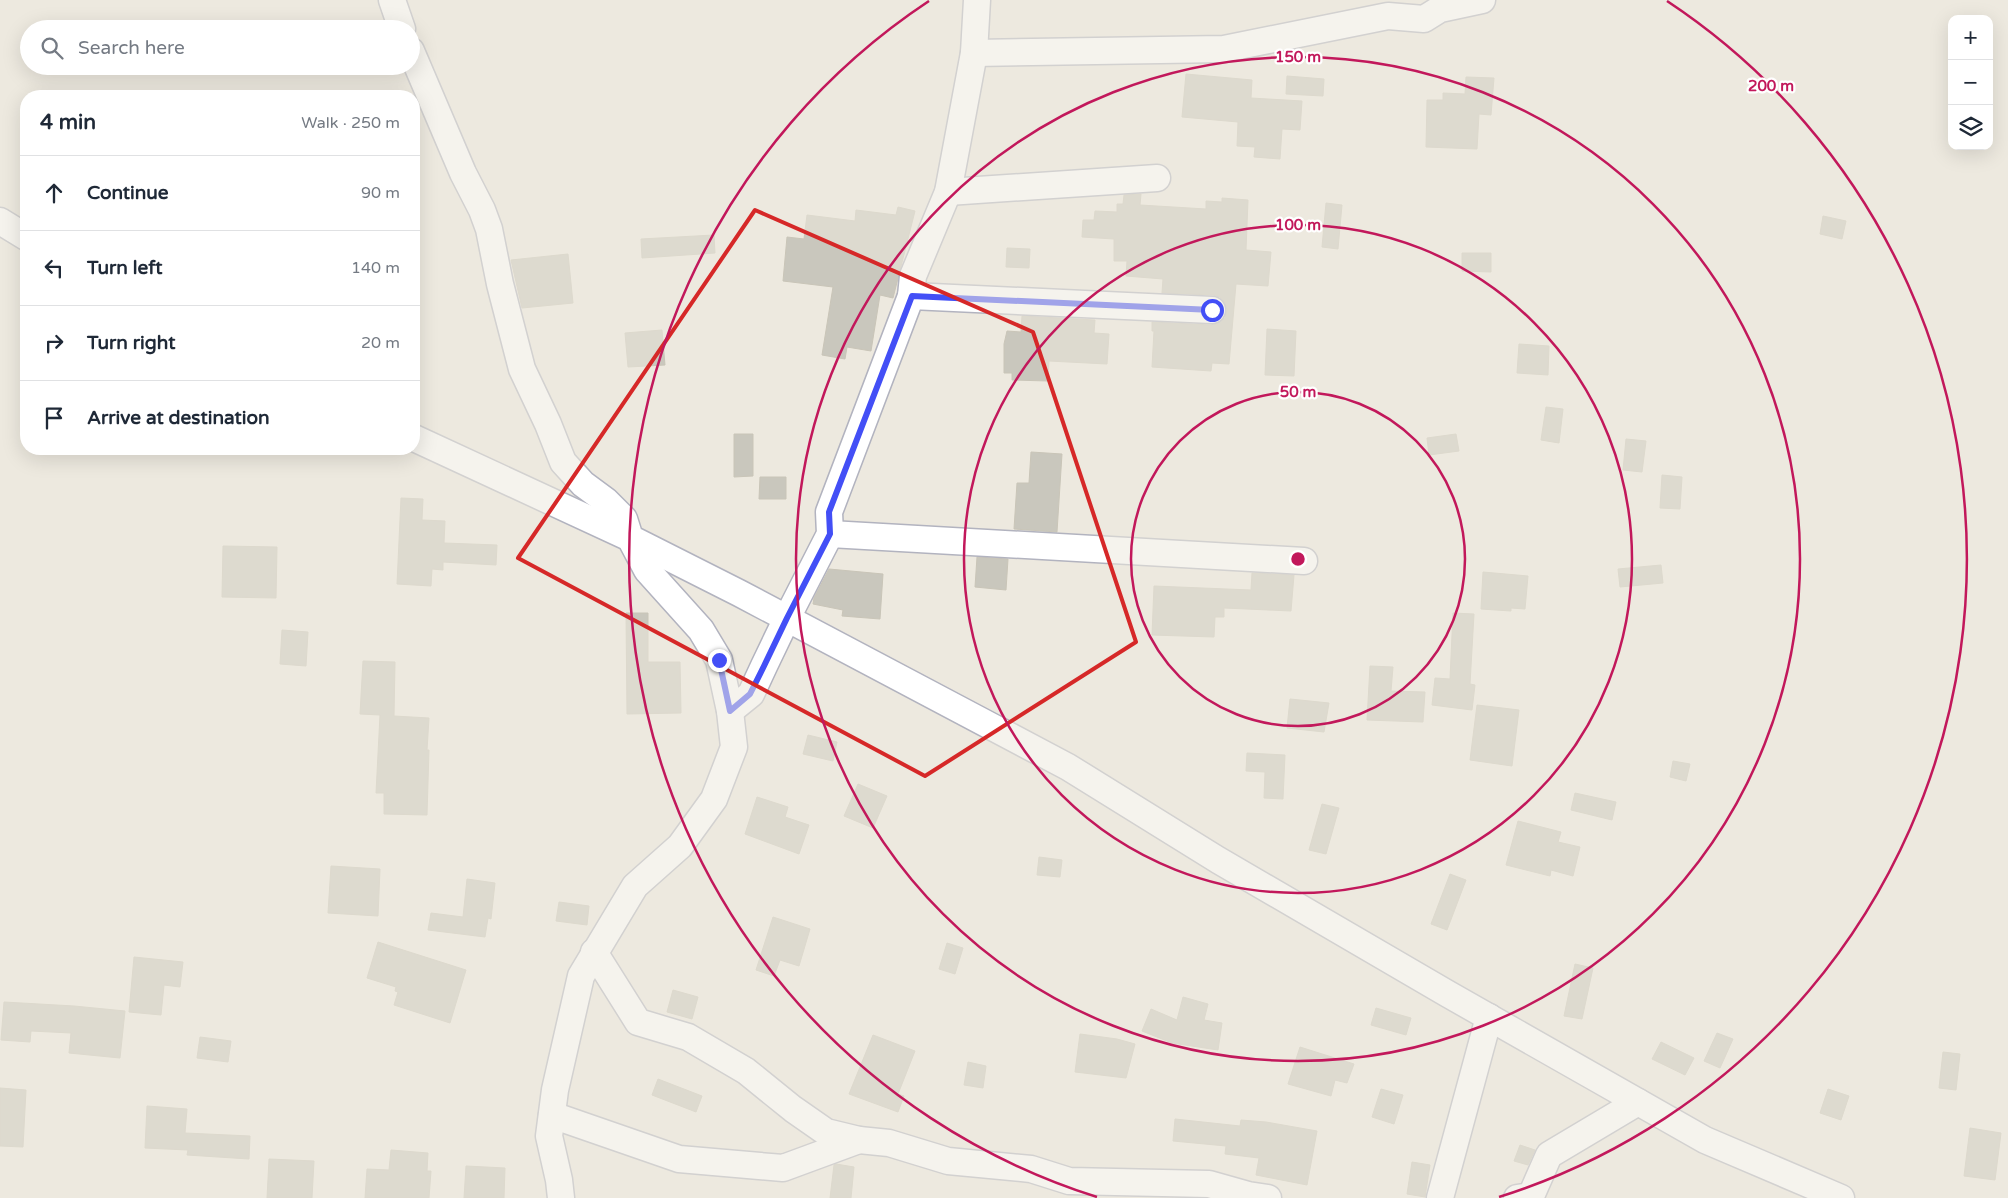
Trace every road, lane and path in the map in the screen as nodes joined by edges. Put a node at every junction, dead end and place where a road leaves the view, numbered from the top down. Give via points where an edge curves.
1 (392, 0) edge
2 (977, 0) edge
3 (1482, 0) edge
4 (399, 20) edge
5 (974, 53) junction
6 (420, 72) edge
7 (1157, 178) dead end
8 (948, 192) junction
9 (0, 222) edge
10 (20, 234) edge
11 (912, 296) junction
12 (1212, 310) dead end
13 (420, 441) edge
14 (830, 534) junction
15 (630, 538) junction
16 (1304, 560) dead end
17 (787, 618) junction
18 (730, 711) junction
19 (594, 952) junction
20 (1489, 1017) junction
21 (1638, 1102) junction
22 (552, 1115) junction
23 (859, 1140) junction
24 (561, 1198) edge
25 (1268, 1198) edge
26 (1440, 1198) edge
27 (1518, 1198) edge
28 (1841, 1198) edge

1 - 4 street
2 - 5 street
3 - 5 street via 1440,9 1424,19 1388,16 1224,49
5 - 8 street
6 - 15 street via 489,229 508,321 522,369 563,462 624,519
7 - 8 street
8 - 11 street via 913,276
9 - 10 street
11 - 12 street
11 - 14 street via 829,512
13 - 15 street
14 - 16 street
14 - 17 street
15 - 17 street
15 - 18 street via 647,570 701,630 719,660
17 - 18 street via 750,694
17 - 20 street via 1068,767 1218,860
18 - 19 street via 734,747 714,799 680,846 635,886
19 - 22 street via 581,976
19 - 23 street via 638,1022 688,1037 746,1071 826,1132
20 - 21 street
20 - 26 street
21 - 27 street via 1549,1154 1531,1196
21 - 28 street via 1705,1140
22 - 23 street via 679,1159 783,1168
22 - 24 street via 549,1136
23 - 25 street via 889,1143 948,1161 1031,1169 1069,1181 1209,1184 1248,1196

